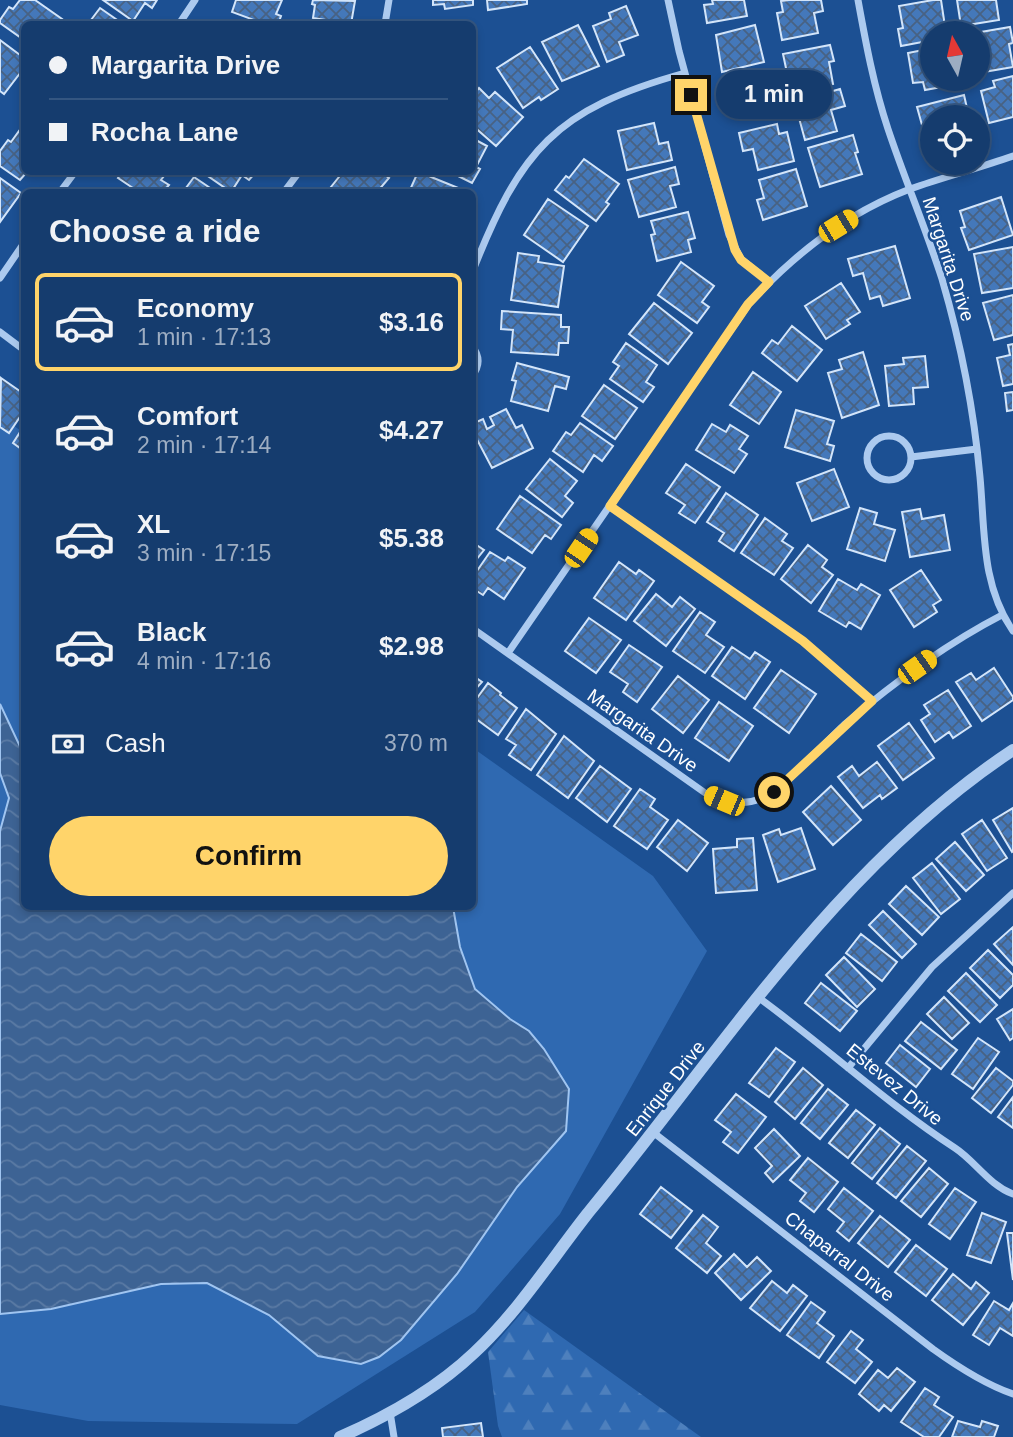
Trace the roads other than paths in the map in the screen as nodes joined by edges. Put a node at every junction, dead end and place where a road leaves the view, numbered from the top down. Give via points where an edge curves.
1 (194, 0) edge
2 (389, 0) edge
3 (668, 0) edge
4 (858, 0) edge
5 (181, 21) edge
6 (386, 21) edge
7 (685, 73) junction
8 (1013, 156) edge
9 (909, 190) junction
10 (21, 247) edge
11 (476, 264) edge
12 (0, 278) edge
13 (769, 282) junction
14 (0, 332) edge
15 (21, 347) edge
16 (476, 353) edge
17 (476, 372) edge
18 (977, 449) junction
19 (911, 457) junction
20 (610, 506) junction
21 (1002, 615) junction
22 (476, 631) edge
23 (1013, 631) edge
24 (508, 653) junction
25 (872, 701) junction
26 (1013, 750) edge
27 (1013, 893) edge
28 (759, 998) junction
29 (848, 1068) junction
30 (654, 1133) junction
31 (1013, 1194) edge
32 (1013, 1394) edge
33 (390, 1412) junction
34 (340, 1437) edge
35 (394, 1437) edge

1 - 5 street
2 - 6 street
3 - 7 street
4 - 9 street, Margarita Drive via 876,90
7 - 11 street via 613,96 556,131 531,156 510,189
7 - 13 street via 735,250
8 - 9 street
9 - 13 street via 838,226
9 - 18 street, Margarita Drive via 952,318
10 - 12 street
13 - 20 street via 748,304
14 - 15 street
16 - 17 street
18 - 19 street
18 - 21 street, Margarita Drive via 988,571
19 - 19 street via 900,477 885,479 872,472 867,451 875,440 888,436 901,439
20 - 24 street
20 - 25 street via 803,641
21 - 23 street, Margarita Drive
21 - 25 street, Margarita Drive via 933,656
22 - 24 street, Margarita Drive
24 - 25 street, Margarita Drive via 724,801 759,800 774,792
26 - 28 street, Enrique Drive via 908,834 812,930
27 - 29 street via 932,967
28 - 29 street, Estevez Drive
28 - 30 street, Enrique Drive
29 - 31 street, Estevez Drive
30 - 32 street, Chaparral Drive via 933,1349
30 - 33 street, Enrique Drive via 475,1352
33 - 34 street, Enrique Drive
33 - 35 street

